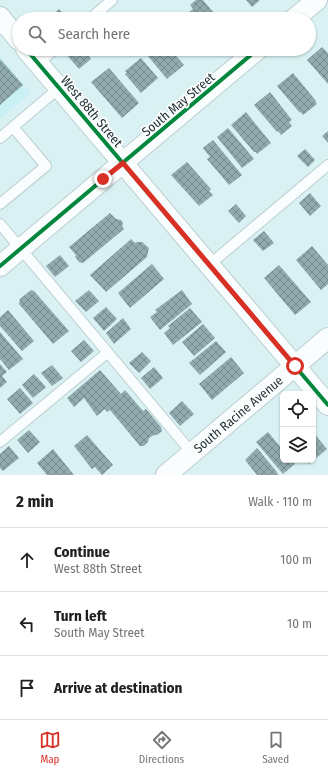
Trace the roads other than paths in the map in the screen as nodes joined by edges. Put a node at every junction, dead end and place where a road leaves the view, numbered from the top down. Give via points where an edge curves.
1 (112, 0) edge
2 (316, 0) edge
3 (98, 12) edge
4 (302, 12) edge
5 (0, 17) edge
6 (12, 32) edge
7 (32, 56) edge
8 (250, 56) edge
9 (59, 88) junction
10 (13, 127) junction
11 (0, 138) edge
12 (123, 163) junction
13 (328, 165) edge
14 (0, 204) edge
15 (0, 224) edge
16 (20, 249) junction
17 (209, 265) junction
18 (0, 266) edge
19 (328, 338) edge
20 (108, 353) junction
21 (295, 366) junction
22 (328, 405) edge
23 (0, 442) edge
24 (192, 453) junction
25 (166, 475) edge

1 - 3 lane
2 - 4 street
5 - 6 street
7 - 9 street, West 88th Street
8 - 12 street, South May Street
9 - 10 lane
9 - 12 street, West 88th Street
10 - 11 lane
10 - 14 lane via 46,166
12 - 16 street, South May Street
12 - 17 street, West 88th Street
13 - 17 lane
15 - 16 lane
16 - 18 street, South May Street
16 - 20 lane
17 - 21 street, West 88th Street
19 - 21 street, South Racine Avenue
20 - 23 lane
20 - 24 lane
21 - 22 street, West 88th Street
21 - 24 street, South Racine Avenue
24 - 25 street, South Racine Avenue

